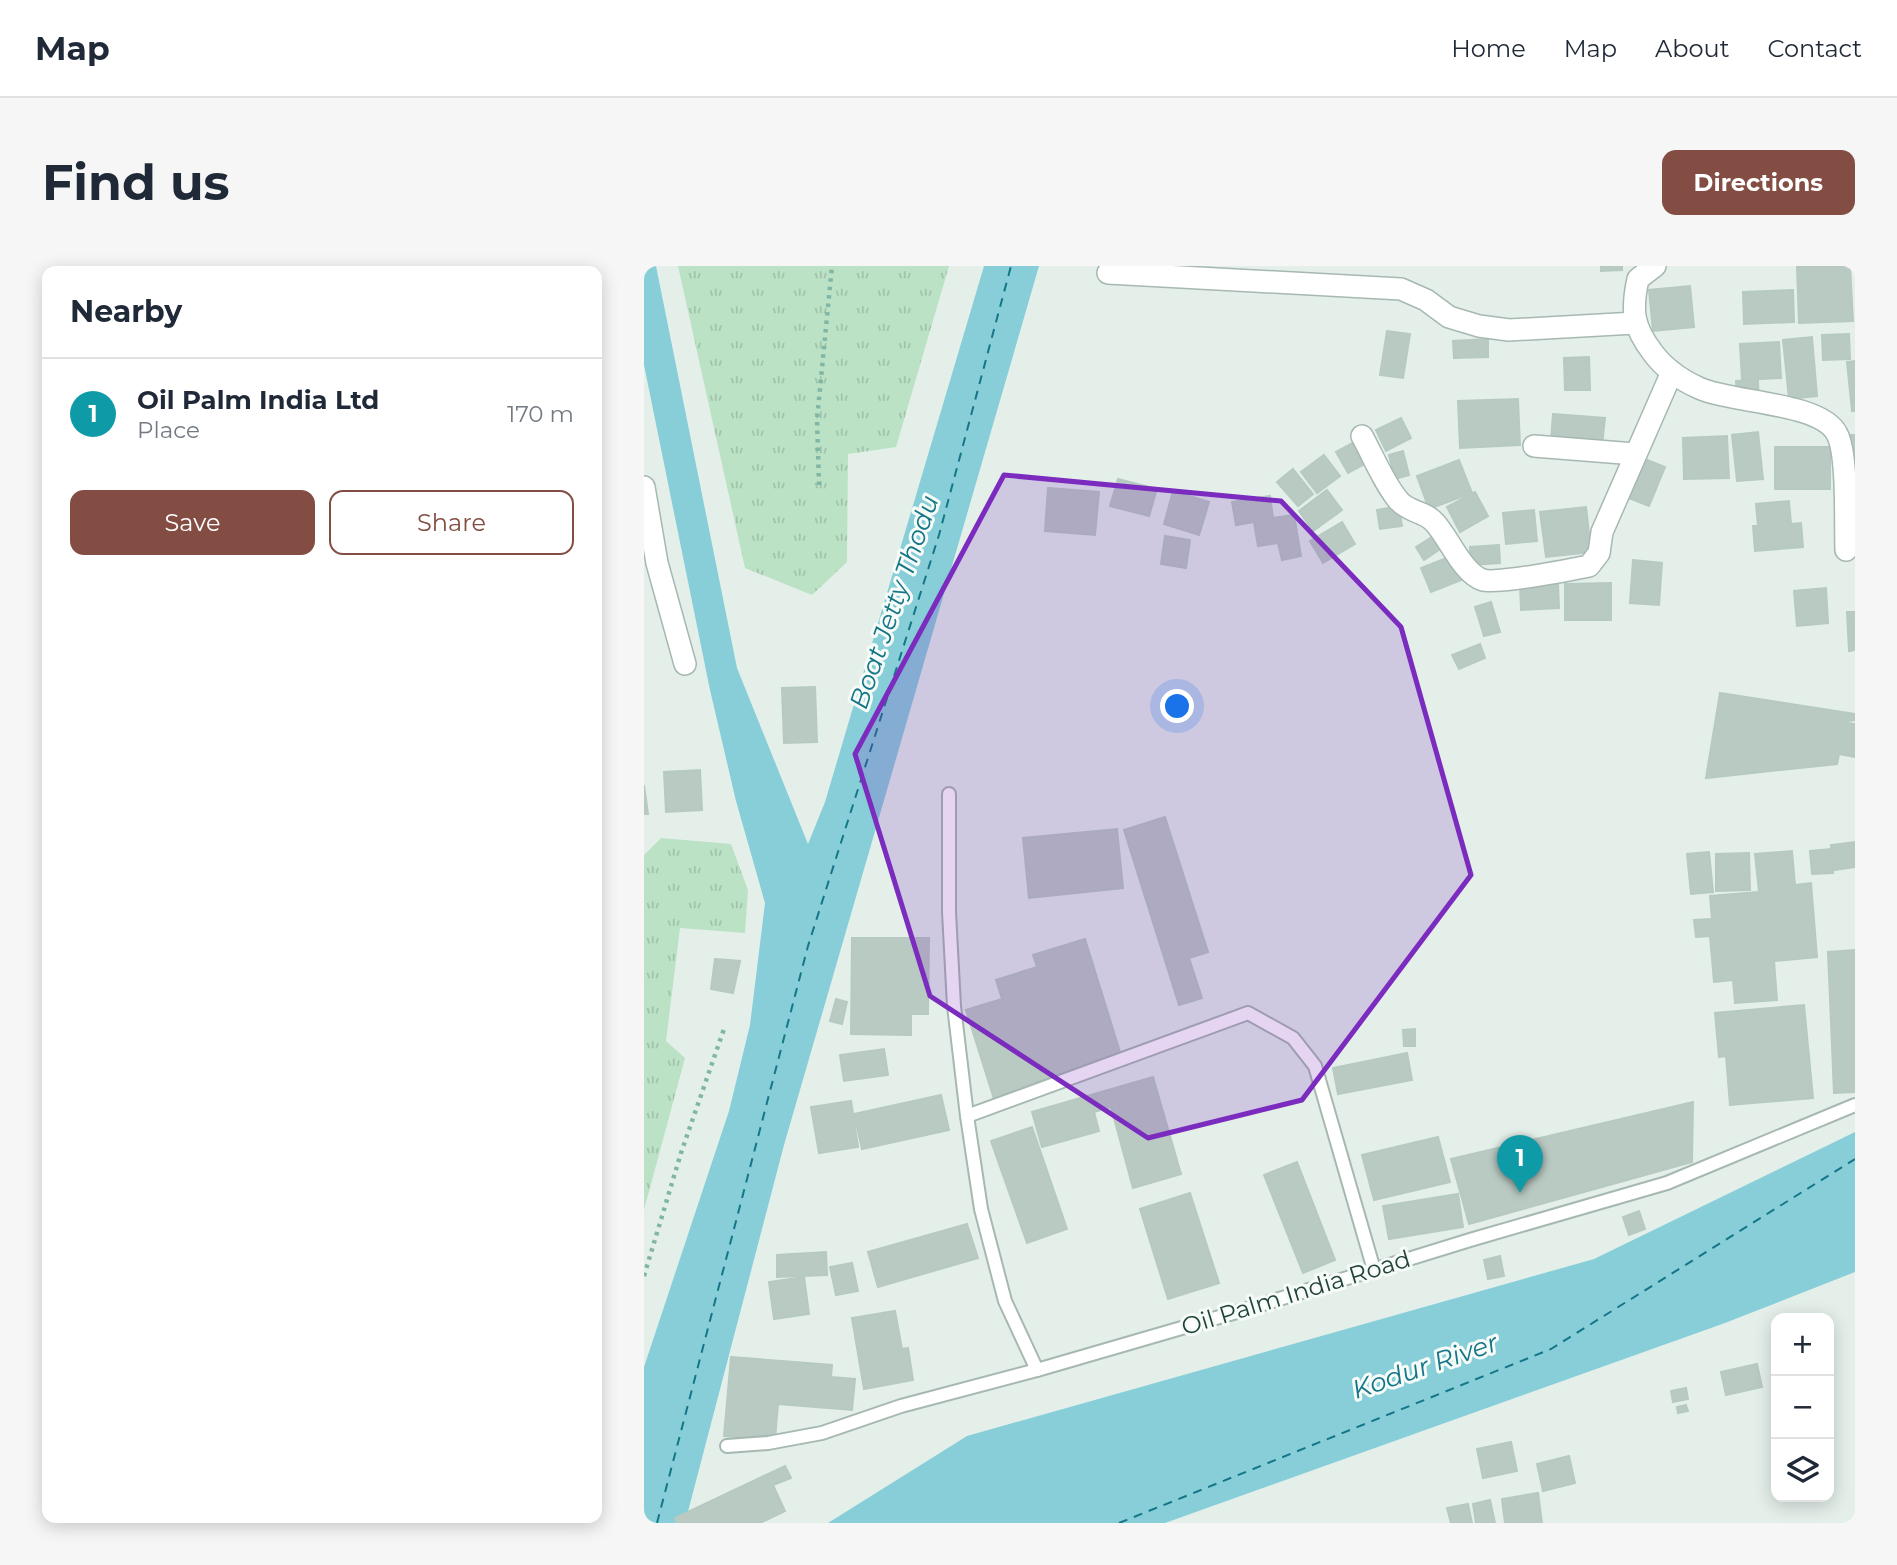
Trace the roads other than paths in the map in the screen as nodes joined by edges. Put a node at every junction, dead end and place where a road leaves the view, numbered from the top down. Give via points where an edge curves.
1 (1655, 266) edge
2 (1108, 273) dead end
3 (1635, 323) junction
4 (1672, 372) junction
5 (1362, 436) dead end
6 (1534, 446) dead end
7 (1635, 454) junction
8 (644, 487) edge
9 (1846, 550) dead end
10 (685, 664) dead end
11 (949, 794) dead end
12 (1855, 1105) edge
13 (967, 1116) junction
14 (1374, 1270) junction
15 (1037, 1370) junction
16 (727, 1446) dead end

1 - 3 street via 1638,279
2 - 3 street via 1401,289 1449,317 1508,330
3 - 4 street via 1642,339
4 - 7 street
4 - 9 street via 1700,389 1829,422 1843,454
5 - 7 street via 1399,500 1434,521 1473,575 1485,581 1589,566 1599,552 1602,532
6 - 7 street
8 - 10 street via 657,564
11 - 13 lane via 954,1006
12 - 14 lane, Oil Palm India Road via 1667,1183
13 - 14 lane via 1248,1013 1293,1038 1315,1066
13 - 15 lane via 981,1209 1005,1301
14 - 15 lane, Oil Palm India Road
15 - 16 lane, Oil Palm India Road via 901,1406 822,1433

